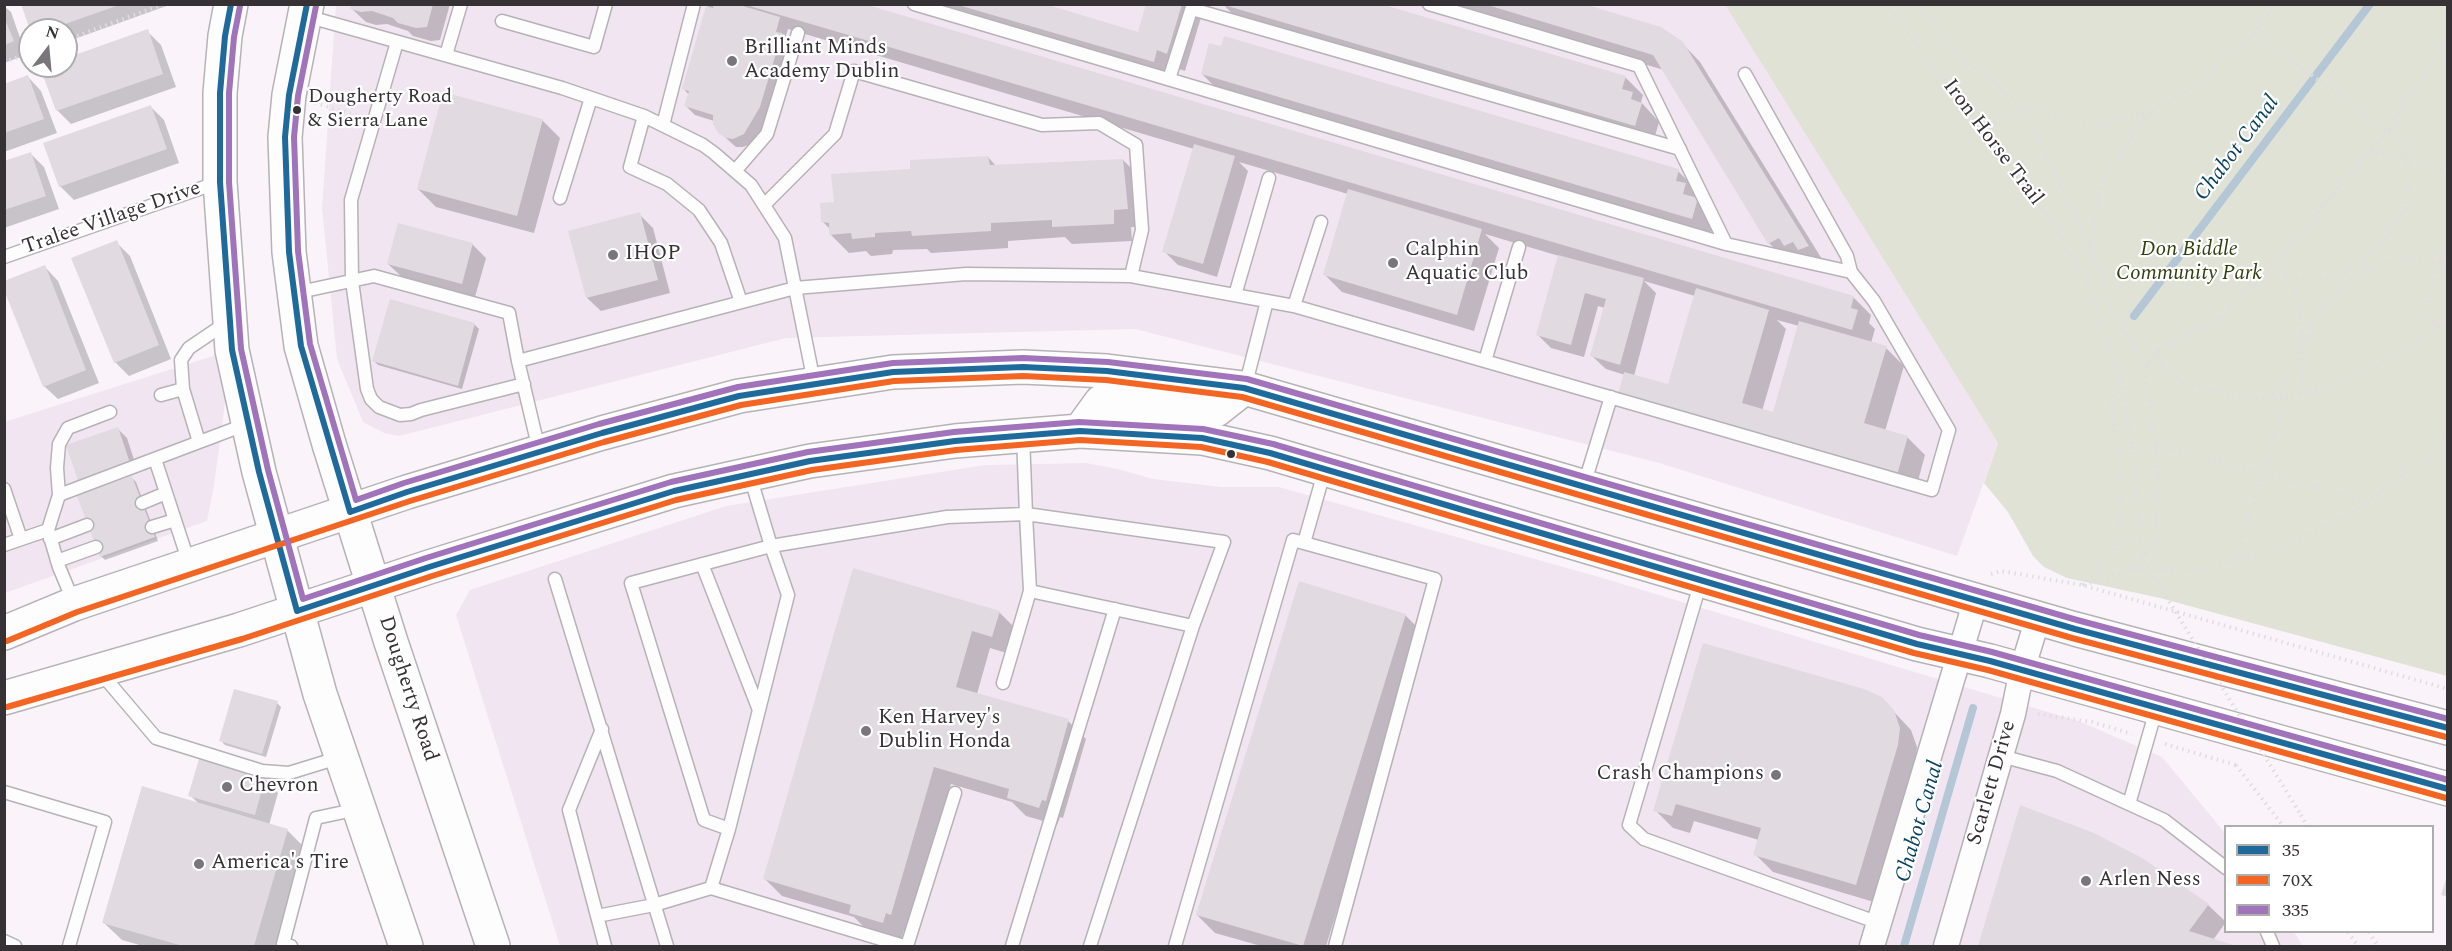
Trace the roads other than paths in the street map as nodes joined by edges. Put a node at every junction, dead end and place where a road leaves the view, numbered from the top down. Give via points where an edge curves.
1 (231, 4) edge
2 (460, 4) edge
3 (606, 4) edge
4 (694, 4) edge
5 (914, 4) edge
6 (1429, 4) edge
7 (1193, 7) edge
8 (306, 10) edge
9 (502, 21) dead end
10 (798, 33) dead end
11 (397, 42) junction
12 (446, 55) junction
13 (1745, 74) dead end
14 (1169, 80) junction
15 (591, 98) junction
16 (644, 116) junction
17 (663, 125) junction
18 (1680, 149) junction
19 (735, 171) junction
20 (1269, 178) dead end
21 (220, 182) junction
22 (560, 198) dead end
23 (764, 205) junction
24 (1320, 222) dead end
25 (1726, 244) junction
26 (1519, 247) dead end
27 (4, 257) edge
28 (1851, 272) junction
29 (1131, 276) junction
30 (352, 281) junction
31 (795, 288) junction
32 (294, 293) junction
33 (1235, 295) junction
34 (1268, 301) junction
35 (741, 302) junction
36 (1294, 306) junction
37 (230, 321) junction
38 (518, 361) junction
39 (1485, 361) junction
40 (524, 384) junction
41 (814, 384) junction
42 (1244, 388) junction
43 (183, 389) junction
44 (160, 395) dead end
45 (1611, 397) junction
46 (110, 412) dead end
47 (248, 424) junction
48 (1080, 431) junction
49 (1023, 436) junction
50 (199, 442) junction
51 (540, 452) junction
52 (155, 459) junction
53 (1326, 470) junction
54 (750, 474) junction
55 (1584, 486) junction
56 (4, 489) edge
57 (166, 493) junction
58 (59, 495) junction
59 (142, 503) dead end
60 (350, 512) junction
61 (1026, 514) junction
62 (175, 520) junction
63 (87, 525) dead end
64 (152, 527) dead end
65 (49, 535) junction
66 (277, 537) junction
67 (21, 539) junction
68 (1304, 543) junction
69 (4, 545) edge
70 (771, 546) junction
71 (96, 547) dead end
72 (57, 561) junction
73 (702, 564) junction
74 (190, 566) junction
75 (555, 579) dead end
76 (1702, 580) junction
77 (373, 585) junction
78 (1030, 591) junction
79 (1976, 600) junction
80 (74, 604) junction
81 (1115, 609) junction
82 (297, 611) junction
83 (2038, 618) junction
84 (1193, 626) junction
85 (4, 633) edge
86 (1960, 653) junction
87 (2022, 670) junction
88 (99, 671) junction
89 (1003, 683) dead end
90 (4, 698) edge
91 (2156, 708) junction
92 (759, 710) junction
93 (2448, 728) edge
94 (602, 729) junction
95 (2001, 756) junction
96 (342, 757) junction
97 (2448, 789) edge
98 (4, 792) edge
99 (955, 793) dead end
100 (2129, 804) junction
101 (359, 809) junction
102 (729, 830) junction
103 (2224, 866) edge
104 (711, 888) junction
105 (654, 905) junction
106 (597, 916) junction
107 (1879, 923) junction
108 (4, 941) edge
109 (15, 946) edge
110 (69, 946) edge
111 (291, 946) edge
112 (406, 946) edge
113 (493, 946) edge
114 (604, 946) edge
115 (667, 946) edge
116 (906, 946) edge
117 (1012, 946) edge
118 (1090, 946) edge
119 (1175, 946) edge
120 (1335, 946) edge
121 (1872, 946) edge
122 (1946, 946) edge

1 - 21 main road via 220,93
2 - 12 lane
3 - 9 lane via 594,47
4 - 17 lane
5 - 14 lane
6 - 18 lane via 1639,66
7 - 14 lane
7 - 18 lane
8 - 11 lane
8 - 32 main road, Dougherty Road via 285,137
10 - 19 lane via 767,135
11 - 12 lane
11 - 30 lane via 351,200
12 - 15 lane
13 - 28 lane via 1847,256
14 - 25 lane
15 - 16 lane
15 - 22 lane
16 - 17 lane
16 - 35 lane via 630,167 667,184 699,210 721,243
17 - 19 lane via 703,146
18 - 25 lane
19 - 23 lane via 751,185
20 - 33 lane
21 - 27 lane, Tralee Village Drive
21 - 37 main road
23 - 29 lane via 834,134 854,71 1042,125 1099,123 1136,145 1142,230
23 - 31 lane via 785,238
24 - 36 lane
25 - 28 lane
26 - 39 lane
28 - 45 lane via 1874,301 1949,430 1932,490
29 - 31 lane via 966,274
29 - 33 lane
30 - 32 lane
30 - 38 lane via 374,276 509,313
30 - 40 lane via 367,389 379,407 400,415 411,414
31 - 35 lane
31 - 41 lane
32 - 60 main road, Dougherty Road via 301,346
33 - 34 lane
34 - 36 lane
34 - 42 lane
35 - 38 lane
36 - 39 lane
37 - 43 lane via 189,348 181,360
37 - 47 main road via 232,350
38 - 40 lane
39 - 45 lane
40 - 51 lane
41 - 42 main road via 893,372 1023,367 1107,371
41 - 51 main road via 739,396
42 - 48 main road via 1216,410 1101,402
42 - 55 main road
43 - 44 lane
43 - 50 lane
45 - 55 lane
46 - 58 lane via 68,428 59,444
47 - 50 lane
47 - 66 main road
48 - 49 main road
48 - 53 main road via 1202,438
49 - 54 main road via 810,461
49 - 61 lane
50 - 52 lane
51 - 60 main road
52 - 57 lane
52 - 58 lane
53 - 68 lane
53 - 76 main road
54 - 70 lane
54 - 77 main road via 674,492
55 - 79 main road
56 - 67 lane
57 - 59 lane
57 - 62 lane
58 - 65 lane
60 - 66 main road
60 - 77 main road, Dougherty Road
61 - 70 lane via 947,517
61 - 78 lane
61 - 84 lane via 1224,542
62 - 64 lane
62 - 74 lane
63 - 65 lane
65 - 67 lane
65 - 72 lane
66 - 74 main road
66 - 82 main road
67 - 69 lane
68 - 119 lane via 1293,540
68 - 120 lane via 1435,579
70 - 73 lane
70 - 92 lane via 788,595
71 - 72 lane
72 - 80 lane
73 - 92 lane
73 - 102 lane via 631,583 704,820
74 - 80 main road
75 - 94 lane
76 - 86 main road via 1917,644
76 - 107 lane via 1629,825 1644,839
77 - 82 main road
77 - 113 main road, Dougherty Road
78 - 81 lane
78 - 89 lane
79 - 83 main road
79 - 86 street
80 - 85 main road
81 - 84 lane
81 - 117 lane
82 - 88 main road
82 - 96 main road
83 - 87 street, Scarlett Drive
83 - 93 main road
84 - 118 lane
86 - 87 main road
86 - 107 street
87 - 91 main road
87 - 95 street, Scarlett Drive
88 - 90 main road
88 - 96 lane via 156,738 262,771 289,773
91 - 97 main road
91 - 100 lane
92 - 102 lane
94 - 105 lane
94 - 106 lane via 570,810
95 - 100 lane via 2057,771
95 - 122 street, Scarlett Drive
96 - 101 main road
98 - 110 lane via 105,822
99 - 116 lane
100 - 103 lane via 2164,820
101 - 111 lane via 316,818 283,944
101 - 112 main road
102 - 104 lane
104 - 105 lane
104 - 116 lane
105 - 106 lane
105 - 115 lane
106 - 114 lane
107 - 121 street
108 - 109 lane

